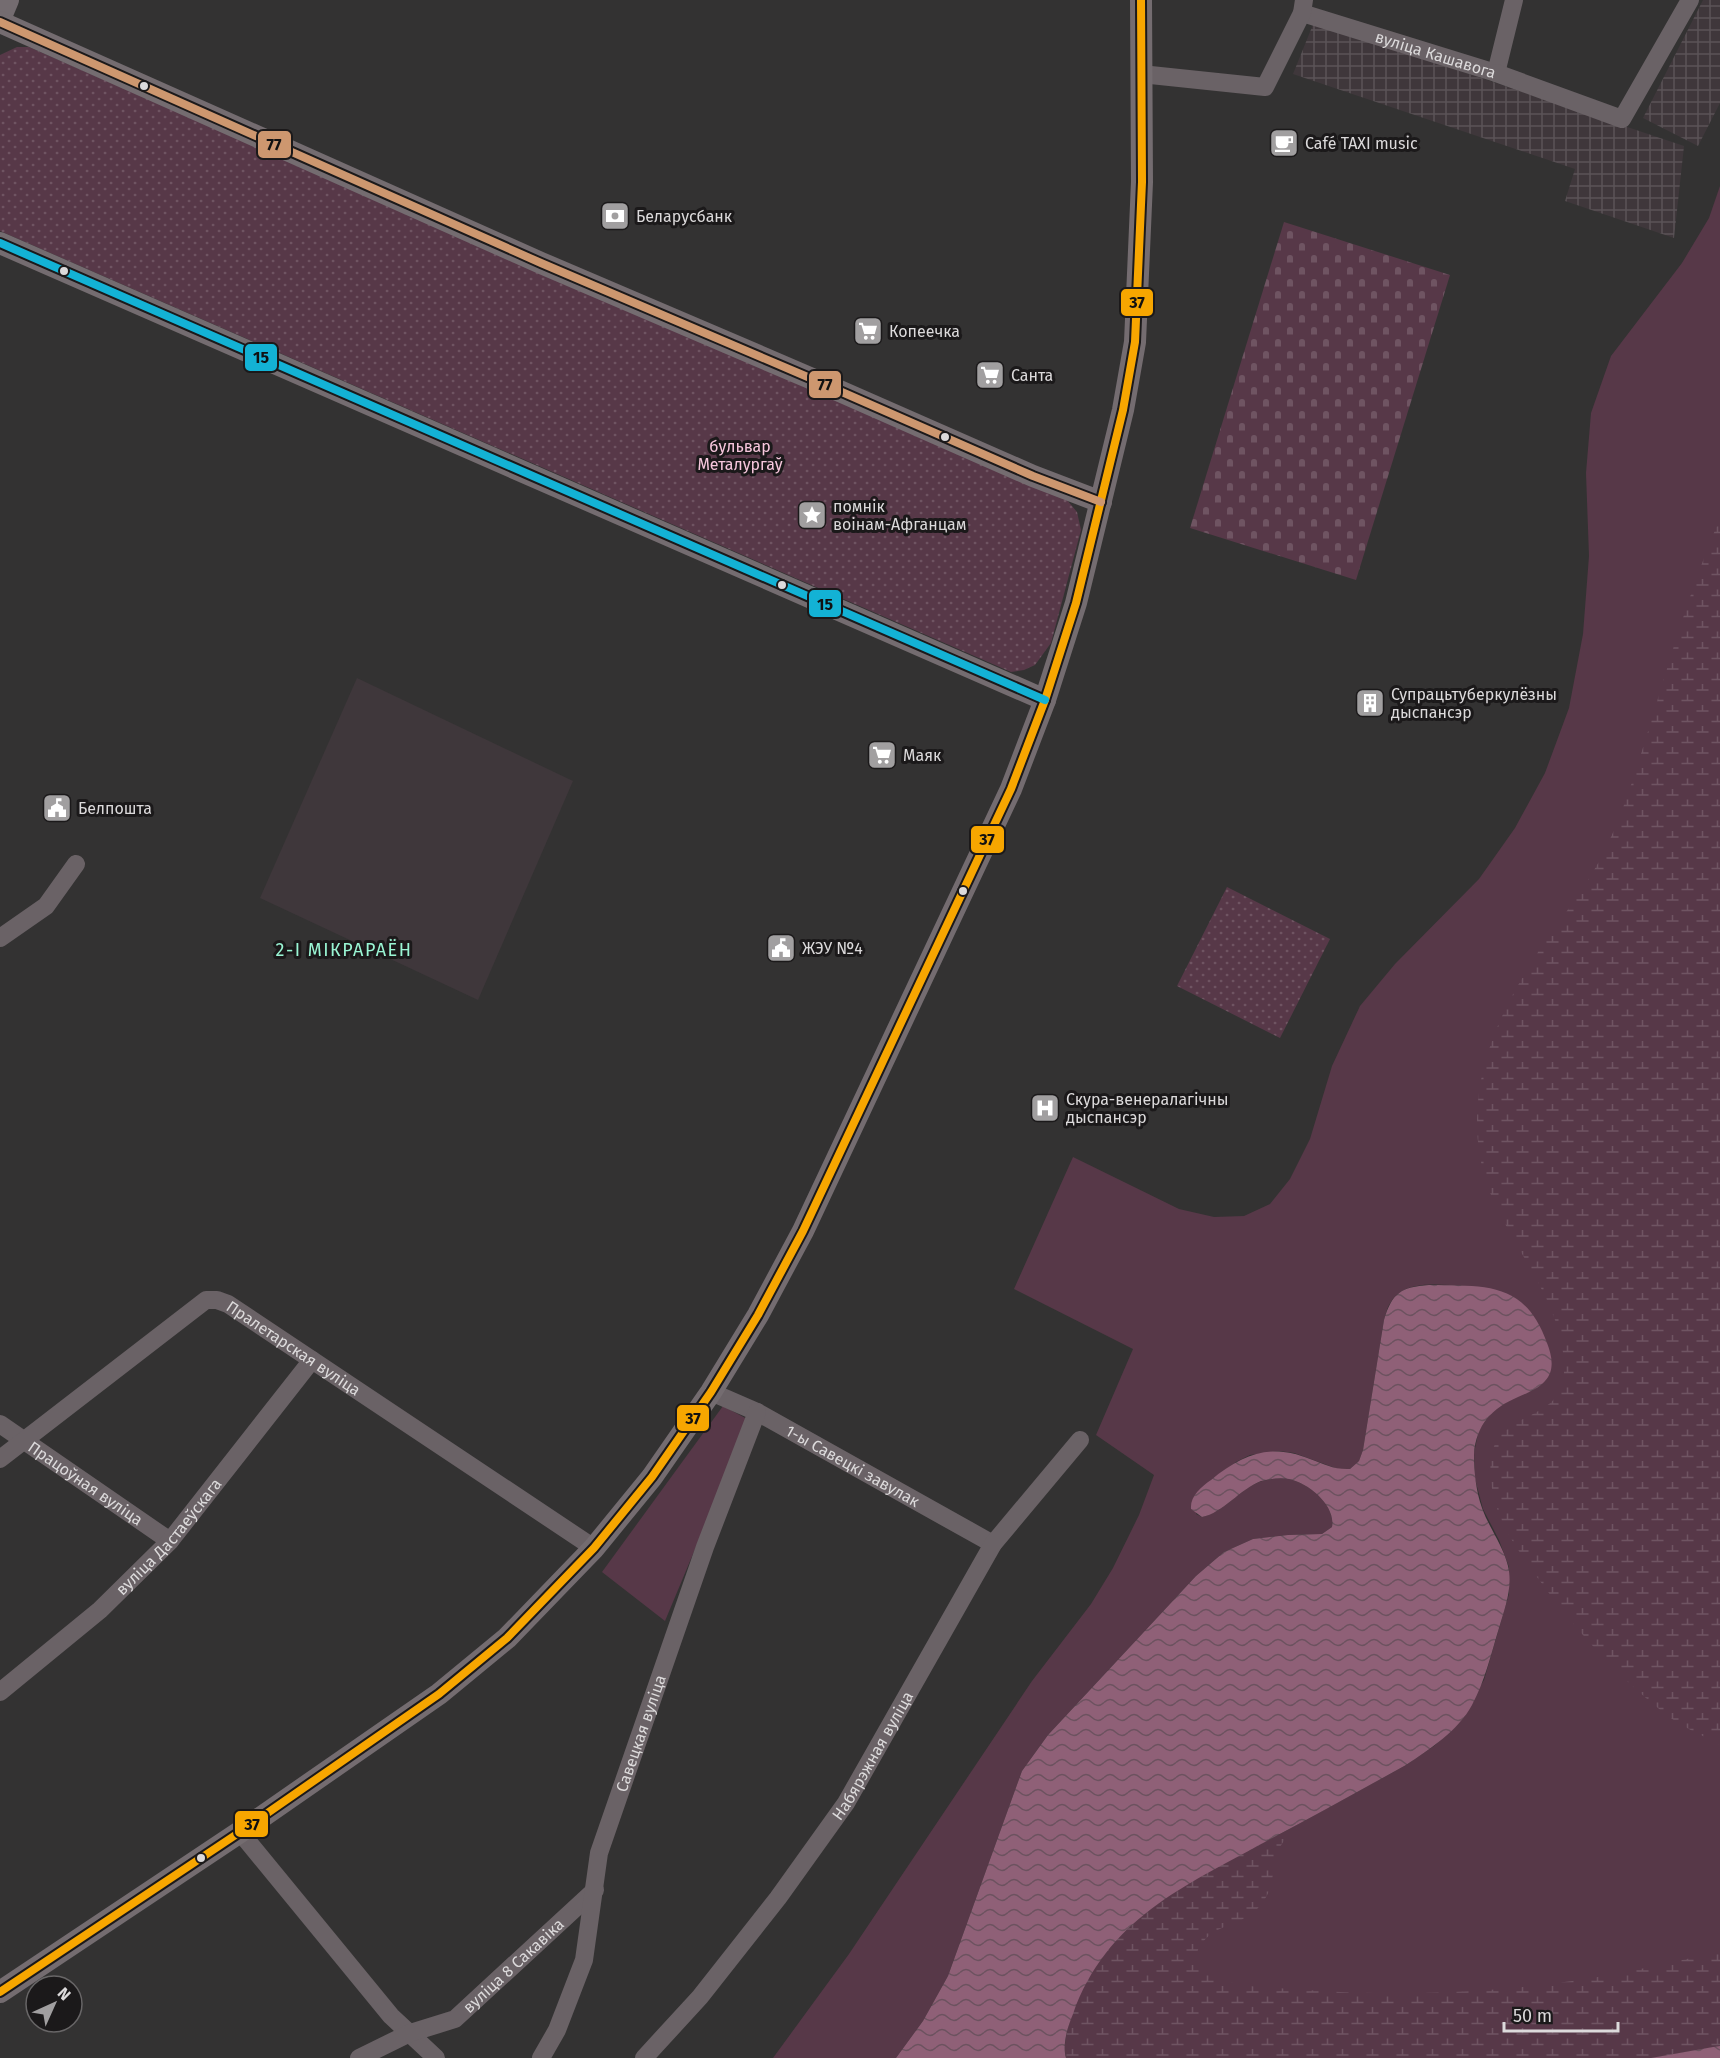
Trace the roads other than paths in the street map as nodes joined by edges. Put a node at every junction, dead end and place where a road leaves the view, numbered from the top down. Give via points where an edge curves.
1 (8, 0) edge
2 (1141, 0) edge
3 (1514, 0) edge
4 (1690, 0) edge
5 (1303, 6) edge
6 (0, 20) edge
7 (1141, 74) junction
8 (1496, 74) junction
9 (0, 243) edge
10 (1101, 502) junction
11 (1045, 700) junction
12 (76, 864) dead end
13 (0, 939) edge
14 (312, 1360) junction
15 (711, 1392) junction
16 (757, 1412) junction
17 (0, 1424) edge
18 (1080, 1440) dead end
19 (23, 1441) junction
20 (0, 1459) edge
21 (170, 1541) junction
22 (993, 1544) junction
23 (594, 1548) junction
24 (0, 1692) edge
25 (240, 1833) junction
26 (595, 1890) junction
27 (0, 1992) edge
28 (410, 2032) junction
29 (359, 2058) edge
30 (436, 2058) edge
31 (541, 2058) edge
32 (644, 2058) edge

1 - 6 main road
2 - 7 main road
3 - 8 street, вуліца Кашавога
4 - 8 street via 1622,119
5 - 7 street via 1265,87
5 - 8 street, вуліца Кашавога
6 - 10 main road via 541,263
7 - 10 main road via 1142,182 1135,342
9 - 11 main road
10 - 11 main road via 1076,603
11 - 15 main road via 1011,789 803,1231
12 - 13 street via 46,906
14 - 19 street, Пралетарская вуліца via 228,1305 206,1300
14 - 21 street, вуліца Дастаеўскага
14 - 23 street, Пралетарская вуліца
15 - 16 street, 1-ы Савецкі завулак
15 - 23 main road via 652,1477
16 - 22 street, 1-ы Савецкі завулак
16 - 26 street, Савецкая вуліца via 705,1547 599,1853
17 - 19 street, Працоўная вуліца
18 - 22 street, Набярэжная вуліца
19 - 20 street, Пралетарская вуліца
19 - 21 street, Працоўная вуліца
21 - 24 street, вуліца Дастаеўскага via 100,1610
22 - 32 street, Набярэжная вуліца via 846,1803 700,1997
23 - 25 main road via 507,1638 439,1694
25 - 27 main road
25 - 28 street via 391,2016
26 - 28 street, вуліца 8 Сакавіка via 455,2019
26 - 31 street, Савецкая вуліца via 584,1960 557,2030
28 - 29 street, вуліца 8 Сакавіка
28 - 30 street

